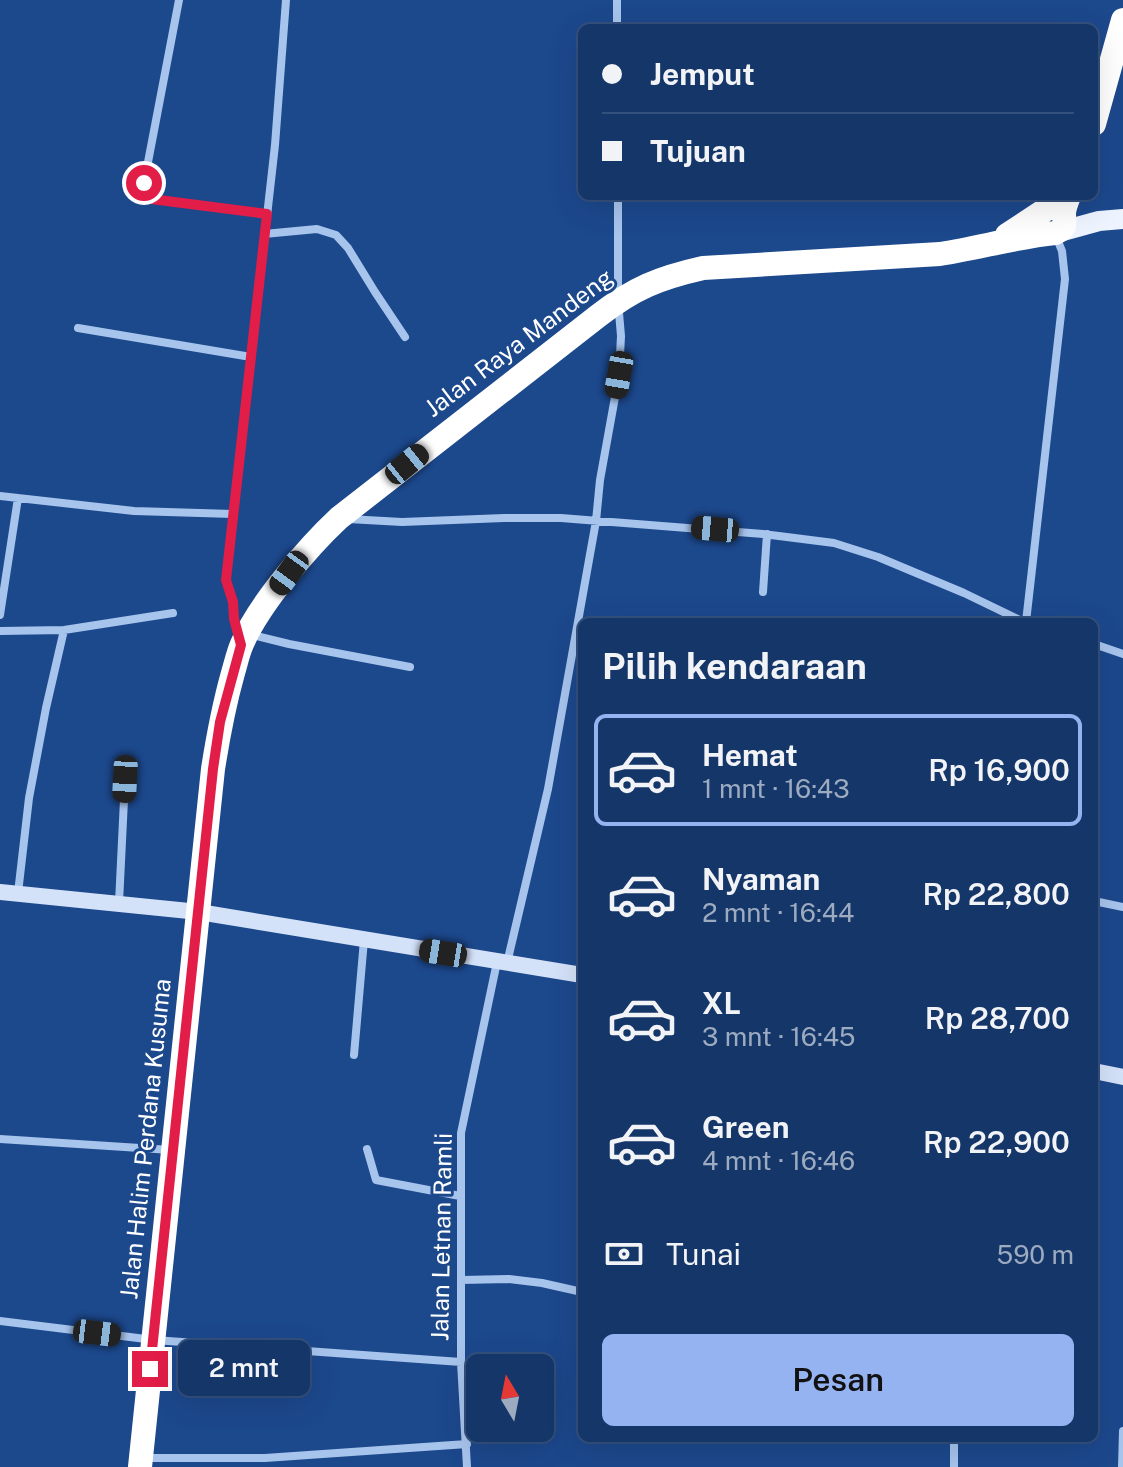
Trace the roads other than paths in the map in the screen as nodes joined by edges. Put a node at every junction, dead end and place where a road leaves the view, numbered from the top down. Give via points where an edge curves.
1 (179, 0) edge
2 (286, 0) edge
3 (617, 0) edge
4 (1123, 20) edge
5 (617, 24) edge
6 (1098, 110) edge
7 (618, 200) edge
8 (267, 214) junction
9 (1057, 214) edge
10 (1123, 219) edge
11 (264, 234) junction
12 (618, 301) junction
13 (78, 328) dead end
14 (405, 337) dead end
15 (251, 357) junction
16 (0, 496) edge
17 (18, 498) junction
18 (233, 514) junction
19 (339, 518) junction
20 (596, 521) junction
21 (767, 534) junction
22 (763, 592) dead end
23 (173, 613) dead end
24 (0, 615) edge
25 (579, 618) edge
26 (1017, 618) edge
27 (1025, 618) edge
28 (578, 622) edge
29 (64, 630) junction
30 (0, 631) edge
31 (244, 639) junction
32 (1098, 645) edge
33 (1123, 654) edge
34 (410, 667) dead end
35 (125, 779) dead end
36 (0, 892) edge
37 (18, 893) junction
38 (1098, 902) edge
39 (119, 903) junction
40 (1123, 907) edge
41 (199, 912) junction
42 (364, 940) junction
43 (502, 963) junction
44 (578, 974) edge
45 (354, 1055) dead end
46 (1098, 1072) edge
47 (1123, 1077) edge
48 (0, 1139) edge
49 (367, 1149) dead end
50 (172, 1150) junction
51 (460, 1196) junction
52 (461, 1280) junction
53 (578, 1291) edge
54 (0, 1321) edge
55 (154, 1340) junction
56 (461, 1362) junction
57 (1123, 1431) edge
58 (954, 1442) edge
59 (467, 1444) junction
60 (140, 1462) edge
61 (467, 1467) edge
62 (954, 1467) edge
63 (1122, 1467) edge

1 - 8 street via 144,192 151,199
2 - 8 street
3 - 5 street
4 - 6 highway
7 - 12 street, Jalan Letnan Ramli
8 - 11 street
9 - 10 main road
9 - 12 highway, Jalan Raya Mandeng via 965,250 703,268 671,275
9 - 27 street via 1065,279
11 - 14 street via 317,229 336,235
11 - 15 street
12 - 19 highway, Jalan Raya Mandeng
12 - 20 street, Jalan Letnan Ramli via 619,375
13 - 15 street
15 - 18 street
16 - 17 street
17 - 18 street via 134,511
17 - 24 street
18 - 31 street via 226,580
19 - 20 street
19 - 31 highway, Jalan Raya Mandeng via 289,573
20 - 21 street
20 - 25 street, Jalan Letnan Ramli
21 - 22 street
21 - 26 street via 858,549
23 - 29 street
28 - 43 street, Jalan Letnan Ramli via 548,789
29 - 30 street
29 - 37 street via 29,798
31 - 34 street
31 - 41 highway, Jalan Raya Mandeng via 220,722
32 - 33 street
35 - 39 street
36 - 37 main road
37 - 39 main road
38 - 40 street
39 - 41 main road
41 - 42 main road
41 - 50 highway, Jalan Halim Perdana Kusuma
42 - 43 main road
42 - 45 street
43 - 44 main road
43 - 51 street, Jalan Letnan Ramli via 461,1133
46 - 47 main road
48 - 50 street
49 - 51 street via 379,1182
50 - 55 highway, Jalan Halim Perdana Kusuma
51 - 52 street, Jalan Letnan Ramli
52 - 53 street via 509,1279
52 - 56 street, Jalan Letnan Ramli
54 - 55 street
55 - 56 street
55 - 60 highway, Jalan Halim Perdana Kusuma
56 - 59 street, Jalan Letnan Ramli
57 - 63 street
58 - 62 street
59 - 60 street
59 - 61 street, Jalan Letnan Ramli

